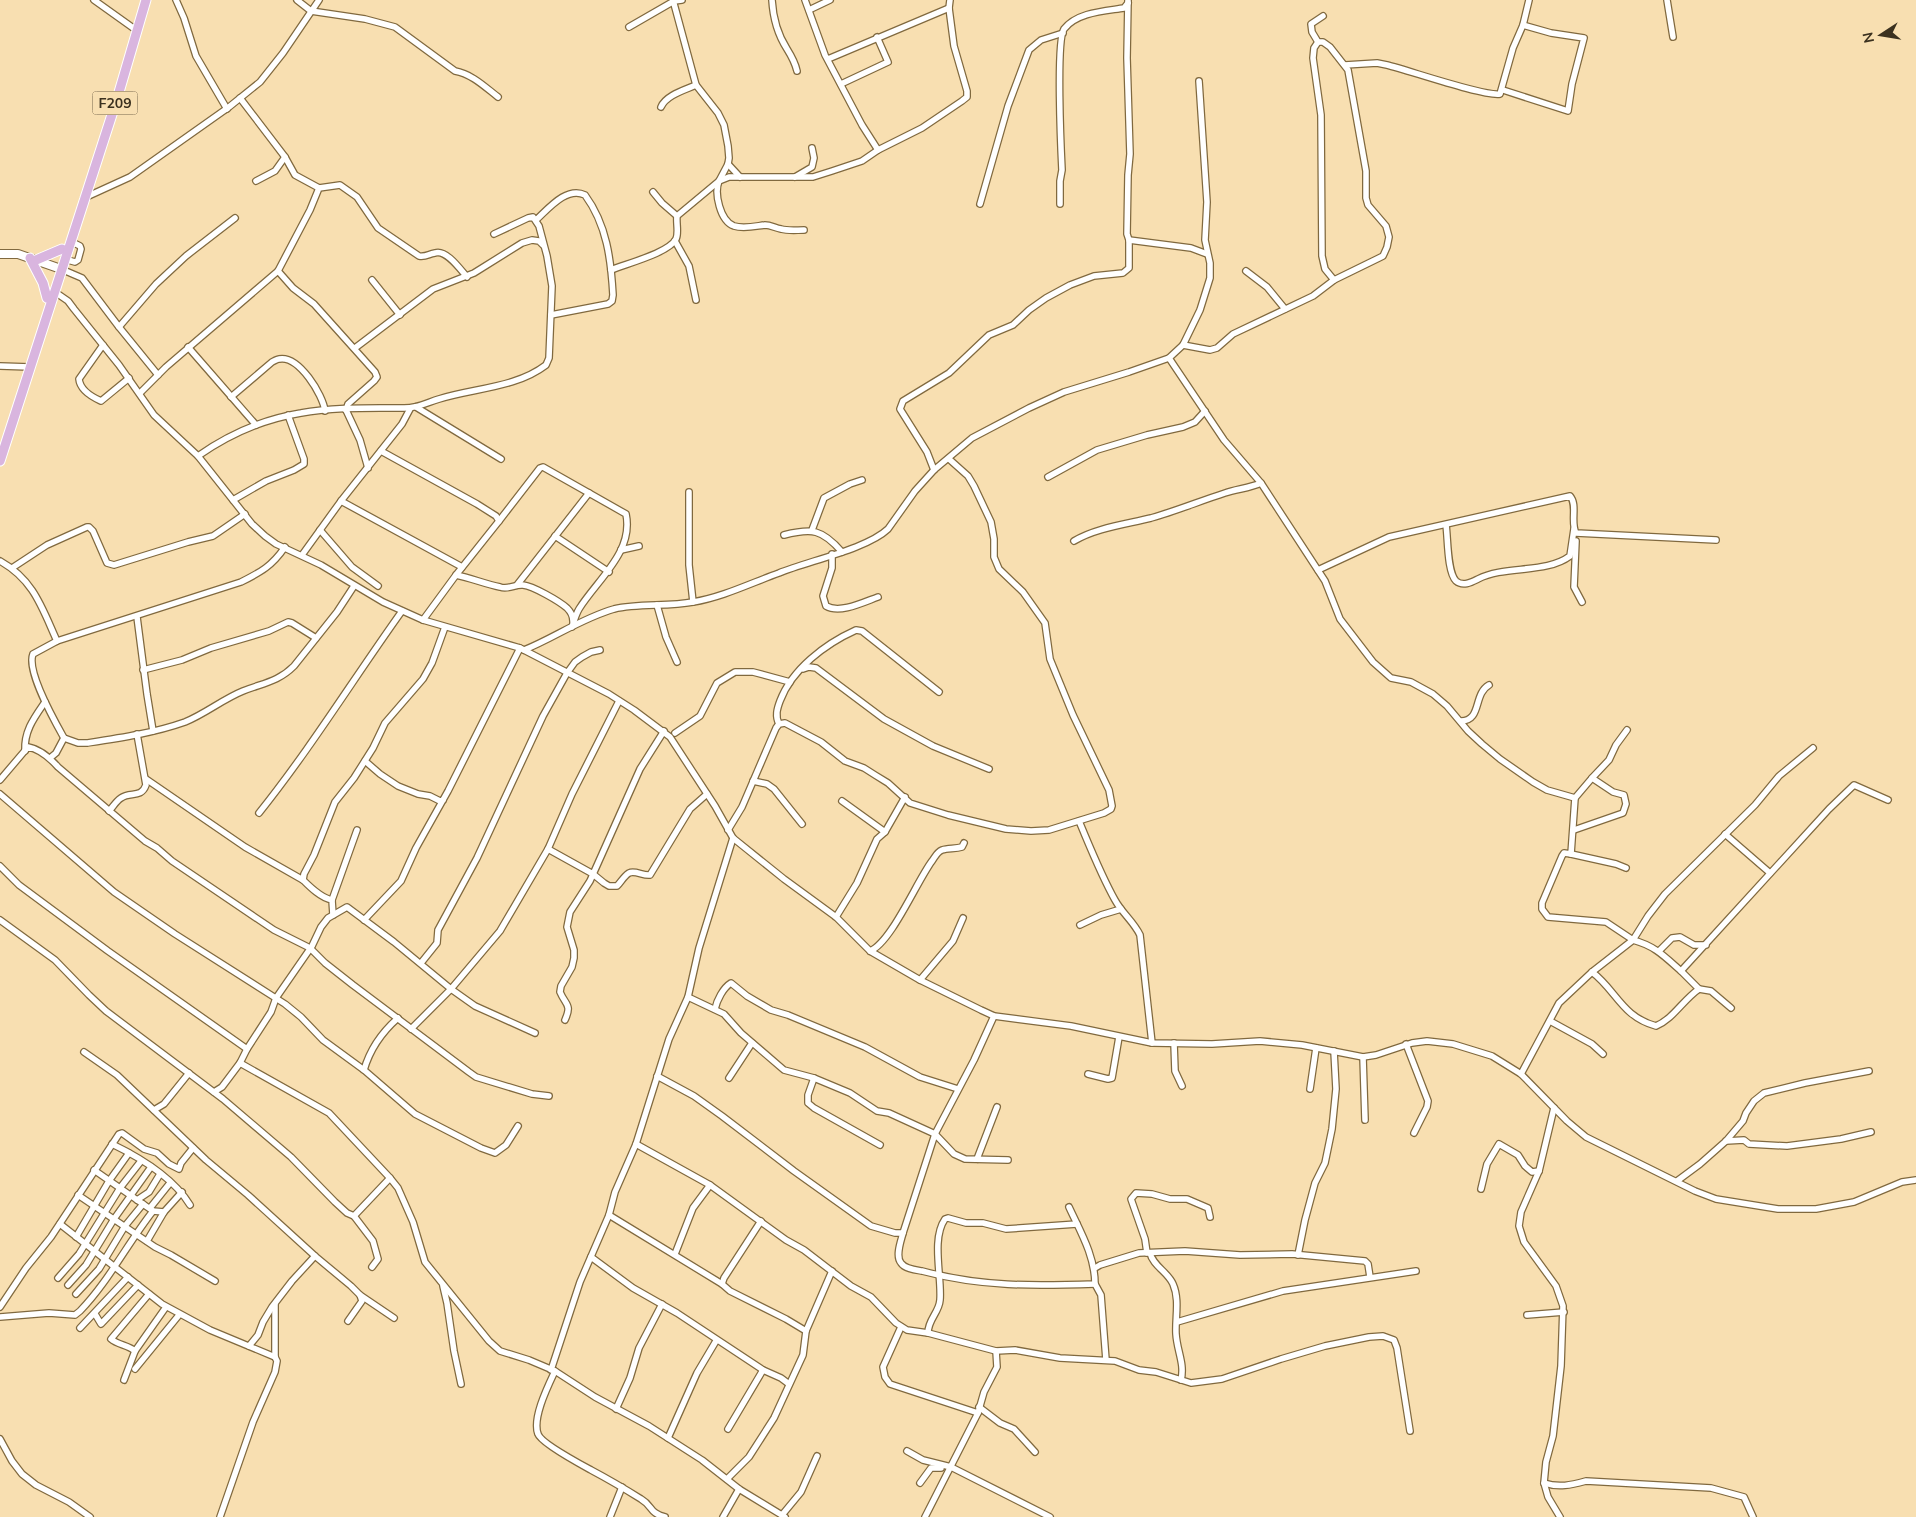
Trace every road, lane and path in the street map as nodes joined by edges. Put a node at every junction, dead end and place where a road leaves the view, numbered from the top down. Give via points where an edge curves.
1 (94, 0) edge
2 (146, 0) edge
3 (176, 0) edge
4 (297, 0) edge
5 (319, 0) edge
6 (682, 0) edge
7 (772, 0) edge
8 (805, 0) edge
9 (830, 0) edge
10 (950, 0) edge
11 (1529, 0) edge
12 (1667, 0) edge
13 (673, 1) edge
14 (1128, 2) edge
15 (948, 8) junction
16 (809, 10) junction
17 (311, 11) junction
18 (1323, 16) dead end
19 (1523, 24) junction
20 (629, 27) dead end
21 (136, 30) junction
22 (1063, 33) junction
23 (1673, 37) dead end
24 (877, 38) junction
25 (1318, 42) junction
26 (828, 59) junction
27 (1345, 65) junction
28 (797, 71) dead end
29 (1199, 81) dead end
30 (841, 84) junction
31 (696, 85) junction
32 (1503, 90) junction
33 (498, 97) dead end
34 (240, 98) junction
35 (661, 107) dead end
36 (227, 109) junction
37 (812, 148) dead end
38 (878, 150) junction
39 (285, 157) junction
40 (728, 164) junction
41 (740, 177) junction
42 (793, 178) junction
43 (256, 181) dead end
44 (719, 181) junction
45 (320, 188) junction
46 (654, 192) dead end
47 (82, 202) junction
48 (980, 204) dead end
49 (1060, 204) dead end
50 (677, 216) junction
51 (235, 218) dead end
52 (536, 220) junction
53 (804, 230) dead end
54 (494, 234) dead end
55 (1129, 240) junction
56 (70, 241) junction
57 (675, 241) junction
58 (544, 247) junction
59 (62, 249) junction
60 (0, 254) edge
61 (1207, 254) junction
62 (33, 259) junction
63 (64, 259) junction
64 (59, 268) junction
65 (611, 270) junction
66 (278, 271) junction
67 (1246, 271) dead end
68 (467, 276) junction
69 (372, 280) dead end
70 (1334, 280) junction
71 (51, 295) junction
72 (696, 300) dead end
73 (1285, 309) junction
74 (400, 315) junction
75 (551, 315) junction
76 (118, 327) junction
77 (103, 345) junction
78 (1182, 345) junction
79 (188, 347) junction
80 (355, 348) junction
81 (1170, 358) junction
82 (0, 366) edge
83 (30, 367) junction
84 (158, 374) junction
85 (129, 378) junction
86 (140, 393) junction
87 (231, 397) junction
88 (413, 408) junction
89 (326, 410) junction
90 (346, 410) junction
91 (1204, 411) junction
92 (288, 415) junction
93 (256, 425) junction
94 (381, 452) junction
95 (198, 456) junction
96 (501, 459) dead end
97 (949, 459) junction
98 (0, 461) edge
99 (368, 468) junction
100 (934, 470) junction
101 (1048, 477) dead end
102 (862, 480) dead end
103 (1262, 483) junction
104 (689, 492) dead end
105 (589, 493) junction
106 (233, 500) junction
107 (341, 501) junction
108 (244, 514) junction
109 (499, 521) junction
110 (1446, 525) junction
111 (320, 530) junction
112 (812, 530) junction
113 (1575, 531) junction
114 (784, 535) dead end
115 (554, 536) junction
116 (1716, 540) dead end
117 (1074, 541) dead end
118 (640, 546) dead end
119 (285, 547) junction
120 (621, 550) junction
121 (842, 552) junction
122 (832, 554) junction
123 (302, 555) junction
124 (0, 561) edge
125 (462, 567) junction
126 (12, 568) junction
127 (1318, 570) junction
128 (608, 572) junction
129 (456, 575) junction
130 (517, 585) junction
131 (354, 586) junction
132 (378, 586) dead end
133 (878, 597) dead end
134 (693, 602) junction
135 (1582, 602) dead end
136 (657, 605) junction
137 (402, 611) junction
138 (137, 616) junction
139 (423, 620) junction
140 (445, 627) junction
141 (572, 627) junction
142 (316, 638) junction
143 (57, 641) junction
144 (522, 649) junction
145 (600, 650) dead end
146 (677, 662) dead end
147 (803, 669) junction
148 (143, 670) junction
149 (567, 673) junction
150 (790, 682) junction
151 (1489, 686) dead end
152 (939, 692) dead end
153 (619, 701) junction
154 (45, 702) junction
155 (1460, 721) junction
156 (779, 724) junction
157 (1627, 730) dead end
158 (153, 731) junction
159 (664, 731) junction
160 (675, 733) dead end
161 (136, 734) junction
162 (64, 738) junction
163 (1813, 748) dead end
164 (25, 751) junction
165 (50, 758) junction
166 (365, 761) junction
167 (989, 769) dead end
168 (1592, 778) junction
169 (146, 779) junction
170 (0, 780) edge
171 (753, 781) junction
172 (0, 794) edge
173 (706, 794) junction
174 (905, 797) junction
175 (1576, 798) junction
176 (442, 800) junction
177 (1888, 800) dead end
178 (842, 801) dead end
179 (109, 811) junction
180 (259, 813) dead end
181 (1079, 821) junction
182 (802, 824) dead end
183 (357, 830) dead end
184 (728, 830) junction
185 (1574, 830) junction
186 (885, 832) junction
187 (1725, 834) junction
188 (733, 838) junction
189 (964, 843) dead end
190 (548, 849) junction
191 (1571, 854) junction
192 (0, 866) edge
193 (1626, 868) dead end
194 (1770, 873) junction
195 (593, 874) junction
196 (302, 880) junction
197 (332, 900) junction
198 (1121, 909) junction
199 (333, 915) junction
200 (836, 917) junction
201 (963, 918) dead end
202 (0, 920) edge
203 (364, 920) junction
204 (1080, 925) dead end
205 (1633, 940) junction
206 (1706, 945) junction
207 (310, 948) junction
208 (870, 951) junction
209 (1659, 951) junction
210 (421, 963) junction
211 (1681, 971) junction
212 (1592, 972) junction
213 (920, 980) junction
214 (451, 989) junction
215 (1699, 989) junction
216 (688, 996) junction
217 (276, 998) junction
218 (1732, 1008) dead end
219 (715, 1009) junction
220 (994, 1016) junction
221 (398, 1018) junction
222 (565, 1020) dead end
223 (1550, 1021) junction
224 (411, 1029) junction
225 (536, 1033) dead end
226 (1118, 1037) junction
227 (752, 1043) junction
228 (1152, 1043) junction
229 (1174, 1043) junction
230 (1406, 1044) junction
231 (1316, 1048) junction
232 (247, 1049) junction
233 (1334, 1051) junction
234 (84, 1052) dead end
235 (1603, 1054) dead end
236 (1363, 1057) junction
237 (240, 1063) junction
238 (364, 1070) junction
239 (1869, 1072) dead end
240 (189, 1073) junction
241 (1088, 1074) dead end
242 (1521, 1074) junction
243 (657, 1076) junction
244 (729, 1078) dead end
245 (814, 1078) junction
246 (1182, 1086) dead end
247 (958, 1089) junction
248 (1310, 1089) dead end
249 (214, 1092) junction
250 (549, 1096) dead end
251 (997, 1107) dead end
252 (1554, 1108) junction
253 (154, 1110) junction
254 (1365, 1120) dead end
255 (518, 1126) dead end
256 (1871, 1132) dead end
257 (1414, 1133) dead end
258 (935, 1134) junction
259 (1726, 1141) junction
260 (112, 1144) junction
261 (636, 1144) junction
262 (880, 1145) dead end
263 (193, 1148) junction
264 (129, 1152) junction
265 (977, 1159) junction
266 (141, 1160) junction
267 (1008, 1160) dead end
268 (151, 1166) junction
269 (94, 1170) junction
270 (1539, 1171) junction
271 (160, 1174) junction
272 (390, 1178) junction
273 (1916, 1180) edge
274 (109, 1181) junction
275 (1677, 1181) junction
276 (170, 1183) junction
277 (710, 1185) junction
278 (120, 1188) junction
279 (1480, 1189) dead end
280 (182, 1192) junction
281 (78, 1195) junction
282 (134, 1198) junction
283 (143, 1204) junction
284 (94, 1205) junction
285 (190, 1205) dead end
286 (1069, 1207) dead end
287 (152, 1210) junction
288 (164, 1212) junction
289 (105, 1213) junction
290 (609, 1215) junction
291 (354, 1216) junction
292 (1210, 1217) dead end
293 (114, 1219) junction
294 (159, 1220) junction
295 (761, 1221) junction
296 (60, 1224) junction
297 (1077, 1224) junction
298 (125, 1226) junction
299 (136, 1233) junction
300 (903, 1233) junction
301 (76, 1237) junction
302 (147, 1241) junction
303 (85, 1245) junction
304 (94, 1251) junction
305 (1149, 1253) junction
306 (675, 1254) junction
307 (1298, 1255) junction
308 (315, 1256) junction
309 (590, 1257) junction
310 (106, 1260) junction
311 (114, 1266) junction
312 (372, 1267) dead end
313 (1095, 1268) junction
314 (832, 1271) junction
315 (1416, 1271) dead end
316 (938, 1276) junction
317 (128, 1277) junction
318 (58, 1278) dead end
319 (1370, 1278) junction
320 (214, 1282) dead end
321 (441, 1282) junction
322 (722, 1284) junction
323 (1095, 1284) junction
324 (68, 1285) dead end
325 (138, 1285) junction
326 (76, 1294) dead end
327 (149, 1294) junction
328 (360, 1295) junction
329 (662, 1304) junction
330 (275, 1305) junction
331 (166, 1306) junction
332 (0, 1307) edge
333 (1564, 1312) junction
334 (95, 1314) junction
335 (179, 1315) junction
336 (1527, 1315) dead end
337 (0, 1317) edge
338 (394, 1318) dead end
339 (348, 1321) dead end
340 (1177, 1322) junction
341 (901, 1327) junction
342 (80, 1328) dead end
343 (806, 1331) junction
344 (928, 1333) junction
345 (716, 1340) junction
346 (249, 1346) junction
347 (135, 1351) junction
348 (996, 1351) junction
349 (274, 1357) junction
350 (1106, 1360) junction
351 (135, 1369) dead end
352 (762, 1370) junction
353 (553, 1371) junction
354 (124, 1380) dead end
355 (1181, 1380) junction
356 (461, 1384) dead end
357 (789, 1384) junction
358 (616, 1409) junction
359 (979, 1410) junction
360 (728, 1429) dead end
361 (1410, 1431) dead end
362 (668, 1438) junction
363 (0, 1439) edge
364 (907, 1451) dead end
365 (1035, 1452) dead end
366 (817, 1456) dead end
367 (951, 1467) junction
368 (727, 1479) junction
369 (920, 1483) dead end
370 (1544, 1483) junction
371 (622, 1487) junction
372 (739, 1489) junction
373 (783, 1516) edge
374 (90, 1517) edge
375 (220, 1517) edge
376 (610, 1517) edge
377 (665, 1517) edge
378 (723, 1517) edge
379 (925, 1517) edge
380 (1050, 1517) edge
381 (1560, 1517) edge
382 (1753, 1517) edge

1 - 21 street
2 - 21 main road, F209
3 - 36 street via 196,56
4 - 17 street
5 - 17 street
6 - 13 street
7 - 28 street via 777,27
8 - 16 street
9 - 16 street
10 - 15 street
11 - 19 street
12 - 23 street
13 - 20 street
13 - 31 street
14 - 22 street via 1124,8 1091,14 1075,21
14 - 55 street
15 - 24 street
15 - 38 street via 967,97 922,128
16 - 26 street
17 - 33 street via 395,27 455,71 463,72
17 - 34 street via 260,82
18 - 25 street via 1311,24
19 - 32 street via 1513,48
19 - 32 street via 1584,38 1568,111
21 - 47 main road, F209
22 - 48 street via 1041,40 1029,50 1008,106
22 - 49 street via 1060,55
24 - 26 street
24 - 30 street via 888,62
25 - 27 street via 1330,47
25 - 70 street via 1313,58 1321,115 1322,256 1325,269
26 - 30 street
27 - 32 street via 1377,63 1495,95
27 - 70 street via 1366,171 1366,198 1386,226 1389,237 1383,256
29 - 61 street
30 - 38 street
31 - 35 street via 673,95
31 - 40 street via 724,125
34 - 36 street
34 - 39 street
36 - 47 street via 130,177
37 - 42 street via 812,167
38 - 42 street via 862,161 832,171 813,177
39 - 43 street via 274,171
39 - 45 street via 295,175
40 - 41 street
40 - 44 street
41 - 42 street
41 - 44 street
44 - 50 street
44 - 53 street via 719,202 728,222 735,226 767,225 782,230
45 - 66 street
45 - 68 street via 340,185 357,197 378,228 419,256 443,253
46 - 50 street
47 - 56 main road, F209
47 - 59 main road, F209
50 - 57 street
51 - 76 street via 186,256
52 - 54 street via 528,218
52 - 58 street
52 - 65 street via 563,196 585,195 604,232
55 - 61 street via 1191,248
55 - 100 street via 1127,271 1094,276 1046,298 1013,325 989,335 949,373 903,401 900,409 927,452
56 - 63 main road, F209
56 - 63 street via 80,246 78,260
57 - 65 street via 657,253
57 - 72 street via 689,266
58 - 68 street via 539,241 522,243
58 - 75 street via 552,286
59 - 62 main road
59 - 64 main road, F209
60 - 62 main road
61 - 78 street via 1210,278 1200,310
62 - 64 main road
62 - 71 main road
63 - 64 main road, F209
64 - 71 main road, F209
64 - 76 street via 82,278
65 - 75 street via 613,295 608,304
66 - 79 street
66 - 80 street
67 - 73 street via 1267,287
68 - 74 street via 433,289
69 - 74 street
70 - 73 street via 1313,296
71 - 77 street via 68,302
71 - 83 main road, F209
73 - 78 street via 1234,334 1217,348 1210,350
74 - 80 street
75 - 88 street via 548,358 539,371 522,379
76 - 84 street
77 - 85 street
77 - 85 street via 79,379 79,384 89,395 101,401
78 - 81 street
79 - 84 street
79 - 87 street
80 - 90 street via 377,377 348,404
81 - 91 street
81 - 97 street via 1064,392 972,438
82 - 83 street
83 - 98 main road, F209
84 - 86 street
85 - 86 street
86 - 95 street via 154,415
87 - 89 street via 272,362 279,358 287,359 318,389
87 - 93 street
88 - 90 street
88 - 94 street
88 - 96 street
89 - 90 street
89 - 92 street
90 - 99 street
91 - 101 street via 1195,422 1097,450
91 - 103 street via 1224,440
92 - 93 street
92 - 106 street via 304,464 258,484
93 - 95 street
94 - 99 street
94 - 109 street via 477,504
95 - 106 street
97 - 100 street
97 - 181 street via 974,486 991,522 994,557 999,569 1023,592 1044,623 1050,660 1109,790 1111,809
99 - 107 street
100 - 121 street via 882,534
102 - 112 street via 824,498
103 - 117 street
103 - 127 street
104 - 134 street via 689,565
105 - 109 street via 543,467
105 - 115 street
105 - 120 street via 626,514
106 - 108 street
107 - 111 street
107 - 125 street
108 - 119 street via 265,536
108 - 126 street via 213,536 114,565 107,563 93,530 87,527 47,545
109 - 125 street
110 - 113 street via 1570,496
110 - 113 street via 1451,572 1460,583 1506,570 1562,562 1570,556
110 - 127 street via 1389,537
111 - 123 street
111 - 132 street via 352,567
112 - 114 street
112 - 121 street via 832,541
113 - 116 street
113 - 135 street via 1574,587
115 - 128 street
115 - 130 street
118 - 120 street
119 - 123 street
119 - 138 street via 267,569 241,582
120 - 128 street
121 - 122 street
122 - 133 street via 832,568 823,596 826,606 834,609
122 - 134 street
123 - 131 street
124 - 126 street
125 - 129 street
126 - 143 street via 34,591
127 - 155 street via 1340,619 1373,662 1391,678 1411,682 1433,694
128 - 141 street via 581,607
129 - 130 street via 501,588
129 - 139 street
130 - 141 street via 530,586 567,608 572,615
131 - 137 street
131 - 142 street
134 - 136 street
136 - 141 street via 614,610
136 - 146 street
137 - 139 street
137 - 180 street via 292,772
138 - 143 street
138 - 148 street
139 - 140 street
140 - 144 street
140 - 166 street via 423,679 385,723
141 - 144 street
142 - 148 street via 288,622 182,660
142 - 158 street via 288,672 272,682 231,697 187,721
143 - 154 street via 33,654 32,658
144 - 149 street
144 - 176 street
145 - 149 street via 582,657
147 - 150 street
147 - 152 street via 820,652 856,630 862,631
147 - 167 street via 816,668 884,719 916,738
148 - 158 street
149 - 153 street
149 - 210 street via 539,724 477,858 438,930 437,943
150 - 156 street via 778,709 776,719
150 - 160 street via 753,672 735,672 717,683 700,716
151 - 155 street via 1484,688 1471,718
153 - 159 street
153 - 190 street
154 - 162 street
154 - 164 street via 30,723
155 - 175 street via 1488,749 1533,782 1547,790
156 - 171 street
156 - 174 street via 785,723 821,742 845,762 864,768
157 - 168 street via 1609,760
158 - 161 street
159 - 173 street
159 - 195 street via 640,769
161 - 162 street via 88,743
161 - 169 street
162 - 165 street
163 - 187 street via 1780,776
164 - 165 street via 30,747
164 - 170 street
165 - 179 street
166 - 176 street via 398,786
166 - 196 street via 335,802
168 - 175 street
168 - 185 street via 1613,792 1624,795 1623,813
169 - 179 street via 144,791 122,797
169 - 196 street via 245,847
171 - 182 street via 774,789
171 - 184 street
172 - 217 street via 114,892
173 - 184 street
173 - 195 street via 690,809 650,875 627,874 614,887
174 - 181 street via 910,803 1006,829 1049,830
174 - 186 street
175 - 185 street
176 - 203 street via 401,881
177 - 194 street via 1854,785
178 - 186 street
179 - 207 street via 189,874 274,930
181 - 198 street via 1110,892
183 - 197 street
184 - 188 street
185 - 191 street
186 - 200 street via 877,839
187 - 194 street
187 - 205 street via 1664,894
188 - 200 street
188 - 216 street
189 - 208 street via 962,847 938,852 891,931 880,945
190 - 195 street
190 - 214 street via 500,931
191 - 193 street
191 - 205 street via 1562,856 1542,903 1544,912 1548,916 1606,922
192 - 232 street via 19,885 100,946
194 - 206 street
195 - 222 street via 568,920 574,958 560,992 568,1004
196 - 197 street
197 - 199 street
198 - 204 street
198 - 228 street via 1140,936
199 - 203 street via 346,907
199 - 207 street via 321,927
200 - 208 street
201 - 213 street via 953,941
202 - 240 street via 55,960 106,1010
203 - 210 street
205 - 209 street
205 - 212 street
206 - 209 street via 1694,945 1680,937 1672,938
206 - 211 street
207 - 217 street
207 - 221 street
208 - 213 street
209 - 211 street
210 - 214 street
211 - 215 street
212 - 215 street via 1636,1018 1656,1026
212 - 223 street via 1559,1003
213 - 220 street
214 - 224 street
214 - 225 street via 475,1006
215 - 218 street via 1711,991
216 - 219 street
216 - 243 street
217 - 232 street via 271,1012
217 - 238 street via 301,1016 333,1048
219 - 227 street via 728,1017
219 - 247 street via 716,1002 731,984 771,1010 864,1047 920,1078
220 - 226 street via 1063,1024
220 - 247 street
221 - 224 street
221 - 238 street via 374,1045
223 - 235 street via 1592,1044
223 - 242 street
224 - 250 street via 476,1077
226 - 228 street
226 - 241 street via 1112,1078
227 - 244 street
227 - 245 street via 780,1068
228 - 229 street
229 - 231 street via 1260,1041
229 - 246 street via 1175,1071
230 - 236 street
230 - 242 street via 1427,1041 1454,1044 1492,1056
230 - 257 street via 1428,1101
231 - 233 street
231 - 248 street
232 - 237 street
233 - 236 street
233 - 307 street via 1336,1089 1332,1129
234 - 253 street via 117,1075
236 - 254 street
237 - 249 street
237 - 272 street via 329,1113
238 - 255 street via 415,1114 481,1148 496,1152 506,1145
239 - 259 street via 1764,1093 1754,1101
240 - 249 street
240 - 253 street via 164,1104
242 - 252 street
243 - 261 street
243 - 300 street via 694,1096 871,1226
245 - 258 street via 850,1093 877,1111 889,1113
245 - 262 street via 808,1103
247 - 258 street
249 - 291 street
251 - 265 street
252 - 270 street
252 - 275 street via 1586,1137
253 - 263 street
256 - 259 street via 1787,1146
258 - 265 street via 954,1154
258 - 300 street
259 - 275 street
260 - 263 street via 122,1133 179,1169
260 - 264 street
260 - 269 street
261 - 277 street
261 - 290 street via 615,1192
263 - 308 street
264 - 266 street
264 - 274 street
265 - 267 street
266 - 268 street
266 - 278 street
268 - 271 street
268 - 282 street
269 - 274 street
269 - 281 street
270 - 279 street via 1532,1172 1518,1155 1499,1144 1487,1164
270 - 333 street via 1521,1212 1519,1226 1524,1242 1556,1286
271 - 276 street
271 - 282 street via 149,1192
272 - 291 street
272 - 321 street via 413,1222 422,1258
273 - 275 street via 1902,1182 1846,1204 1816,1209 1778,1209 1716,1199
274 - 278 street
274 - 284 street
276 - 280 street
276 - 287 street
277 - 295 street
277 - 306 street via 693,1208
278 - 282 street
278 - 289 street
280 - 285 street
280 - 288 street
281 - 284 street
281 - 296 street
282 - 283 street
282 - 293 street
283 - 287 street
283 - 298 street
284 - 289 street
284 - 301 street
286 - 297 street
287 - 288 street
287 - 294 street
287 - 299 street
288 - 294 street
289 - 293 street
289 - 303 street
290 - 306 street
290 - 309 street
291 - 312 street via 373,1241 377,1252 378,1259
292 - 305 street via 1208,1208 1187,1199 1136,1193 1131,1199
293 - 298 street
293 - 304 street
294 - 302 street
295 - 314 street
295 - 322 street
296 - 301 street
296 - 332 street
297 - 313 street
297 - 316 street via 1006,1229 945,1219 938,1234
298 - 299 street
298 - 310 street
299 - 302 street
299 - 311 street
300 - 316 street via 898,1258 901,1264
301 - 303 street
302 - 320 street
303 - 304 street
303 - 318 street
304 - 310 street
304 - 324 street
305 - 307 street
305 - 313 street via 1139,1253
305 - 340 street via 1173,1283
306 - 322 street
307 - 319 street via 1365,1261
308 - 328 street
308 - 330 street
309 - 329 street
309 - 353 street
310 - 311 street
310 - 326 street
311 - 317 street
311 - 337 street via 96,1294 75,1315 49,1313
313 - 323 street
314 - 341 street via 876,1300
314 - 343 street
315 - 319 street
316 - 323 street via 1031,1287
316 - 344 street via 940,1301
317 - 325 street
317 - 334 street
319 - 340 street via 1284,1291
321 - 353 street via 500,1351
321 - 356 street via 448,1303
322 - 343 street
323 - 350 street via 1101,1295
325 - 327 street
325 - 334 street via 101,1324
327 - 331 street
327 - 347 street via 111,1338
328 - 338 street
328 - 339 street via 362,1301
329 - 345 street
329 - 358 street via 639,1348
330 - 346 street
330 - 349 street
331 - 335 street
331 - 347 street
333 - 336 street
333 - 370 street via 1553,1436
334 - 342 street
335 - 346 street
335 - 351 street
340 - 355 street via 1176,1334 1183,1365
341 - 344 street
341 - 359 street via 883,1367 890,1384
343 - 357 street via 803,1356
344 - 348 street
345 - 352 street
345 - 362 street via 697,1373
346 - 349 street
347 - 354 street
348 - 350 street via 1015,1350 1060,1358
348 - 359 street via 997,1366
349 - 375 street via 277,1365 252,1422
350 - 355 street
352 - 357 street
352 - 360 street
353 - 358 street
353 - 371 street via 537,1422 539,1436 548,1445
355 - 361 street via 1199,1383 1222,1379 1325,1346 1388,1336 1397,1348
357 - 368 street via 774,1418 749,1457
358 - 362 street
359 - 365 street via 1014,1429
359 - 367 street
362 - 368 street
363 - 374 street via 22,1474
364 - 367 street via 923,1460
366 - 373 street via 801,1492
367 - 369 street via 931,1468
367 - 379 street
367 - 380 street
368 - 372 street
370 - 381 street
370 - 382 street via 1568,1486 1586,1481 1711,1488 1744,1497
371 - 376 street
371 - 377 street via 646,1502 656,1515
372 - 373 street
372 - 378 street

